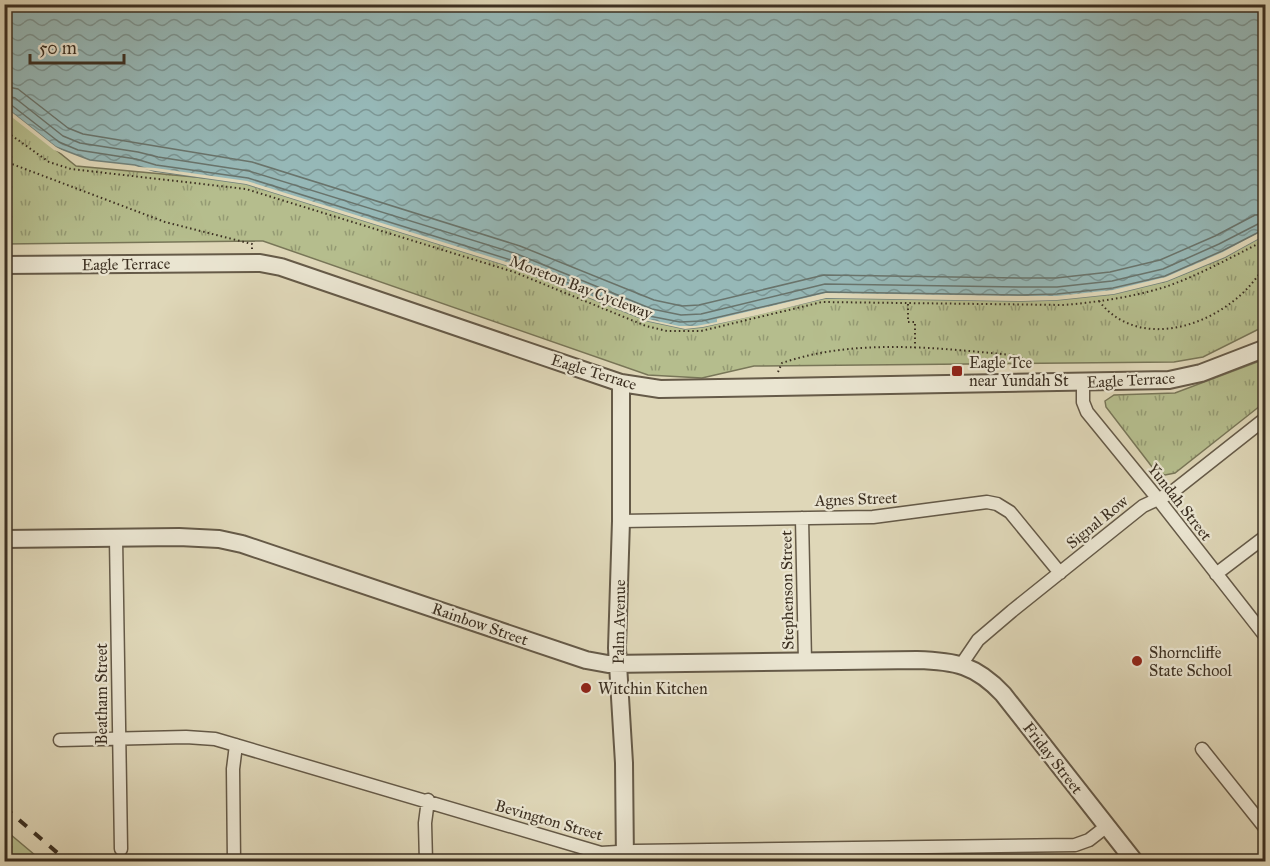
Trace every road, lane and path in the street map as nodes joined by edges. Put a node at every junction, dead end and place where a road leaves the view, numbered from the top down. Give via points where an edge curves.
1 (4, 130) edge
2 (4, 161) edge
3 (1266, 240) edge
4 (252, 251) dead end
5 (1266, 262) edge
6 (4, 265) edge
7 (1099, 301) junction
8 (908, 303) junction
9 (915, 348) junction
10 (1266, 348) edge
11 (1029, 369) dead end
12 (778, 372) dead end
13 (621, 383) junction
14 (1083, 383) junction
15 (1266, 418) edge
16 (1158, 499) junction
17 (802, 518) junction
18 (621, 521) junction
19 (1266, 536) edge
20 (116, 538) junction
21 (4, 539) edge
22 (1060, 573) junction
23 (1216, 574) junction
24 (1266, 636) edge
25 (805, 662) junction
26 (618, 664) junction
27 (961, 664) junction
28 (118, 737) junction
29 (60, 740) dead end
30 (236, 745) junction
31 (1202, 750) dead end
32 (428, 801) junction
33 (1107, 826) junction
34 (1266, 829) edge
35 (121, 849) dead end
36 (625, 857) edge
37 (234, 861) edge
38 (426, 861) edge
39 (1136, 861) edge

1 - 8 path, Moreton Bay Cycleway via 49,162 71,169 246,189 514,272 667,331 701,332 822,303
2 - 4 path via 165,222 252,244
3 - 7 path, Moreton Bay Cycleway via 1164,287
5 - 7 path via 1246,292 1218,312 1187,325 1150,330 1121,321
6 - 13 street, Eagle Terrace via 239,261 272,265
7 - 8 path, Moreton Bay Cycleway via 1064,305
8 - 9 path via 908,322 915,322
9 - 11 path via 1012,355 1029,361
9 - 12 path via 888,346 808,354 782,363
10 - 14 street, Eagle Terrace via 1179,379
13 - 14 street, Eagle Terrace via 682,390
13 - 18 street, Palm Avenue
14 - 16 street, Yundah Street via 1087,412
15 - 16 street, Signal Row via 1171,494
16 - 22 street, Signal Row via 1143,506
16 - 23 street, Yundah Street
17 - 18 street, Agnes Street
17 - 22 street, Agnes Street via 893,516 987,502 997,504 1010,512
17 - 25 street, Stephenson Street
18 - 26 street, Palm Avenue
19 - 23 street
20 - 21 street, Rainbow Street
20 - 26 street, Rainbow Street via 200,537 242,544 586,660
20 - 28 street, Beatham Street
22 - 27 street, Signal Row via 989,630
23 - 24 street, Yundah Street
25 - 26 street, Rainbow Street
25 - 27 street, Rainbow Street via 936,660
26 - 36 street, Palm Avenue
27 - 33 street, Friday Street via 987,678 1002,694
28 - 29 street, Bevington Street
28 - 30 street, Bevington Street via 201,737
28 - 35 street, Beatham Street
30 - 32 street, Bevington Street
30 - 37 street
31 - 34 street
32 - 36 street, Bevington Street via 588,850
32 - 38 street
33 - 36 street, Bevington Street via 1076,845
33 - 39 street, Friday Street

